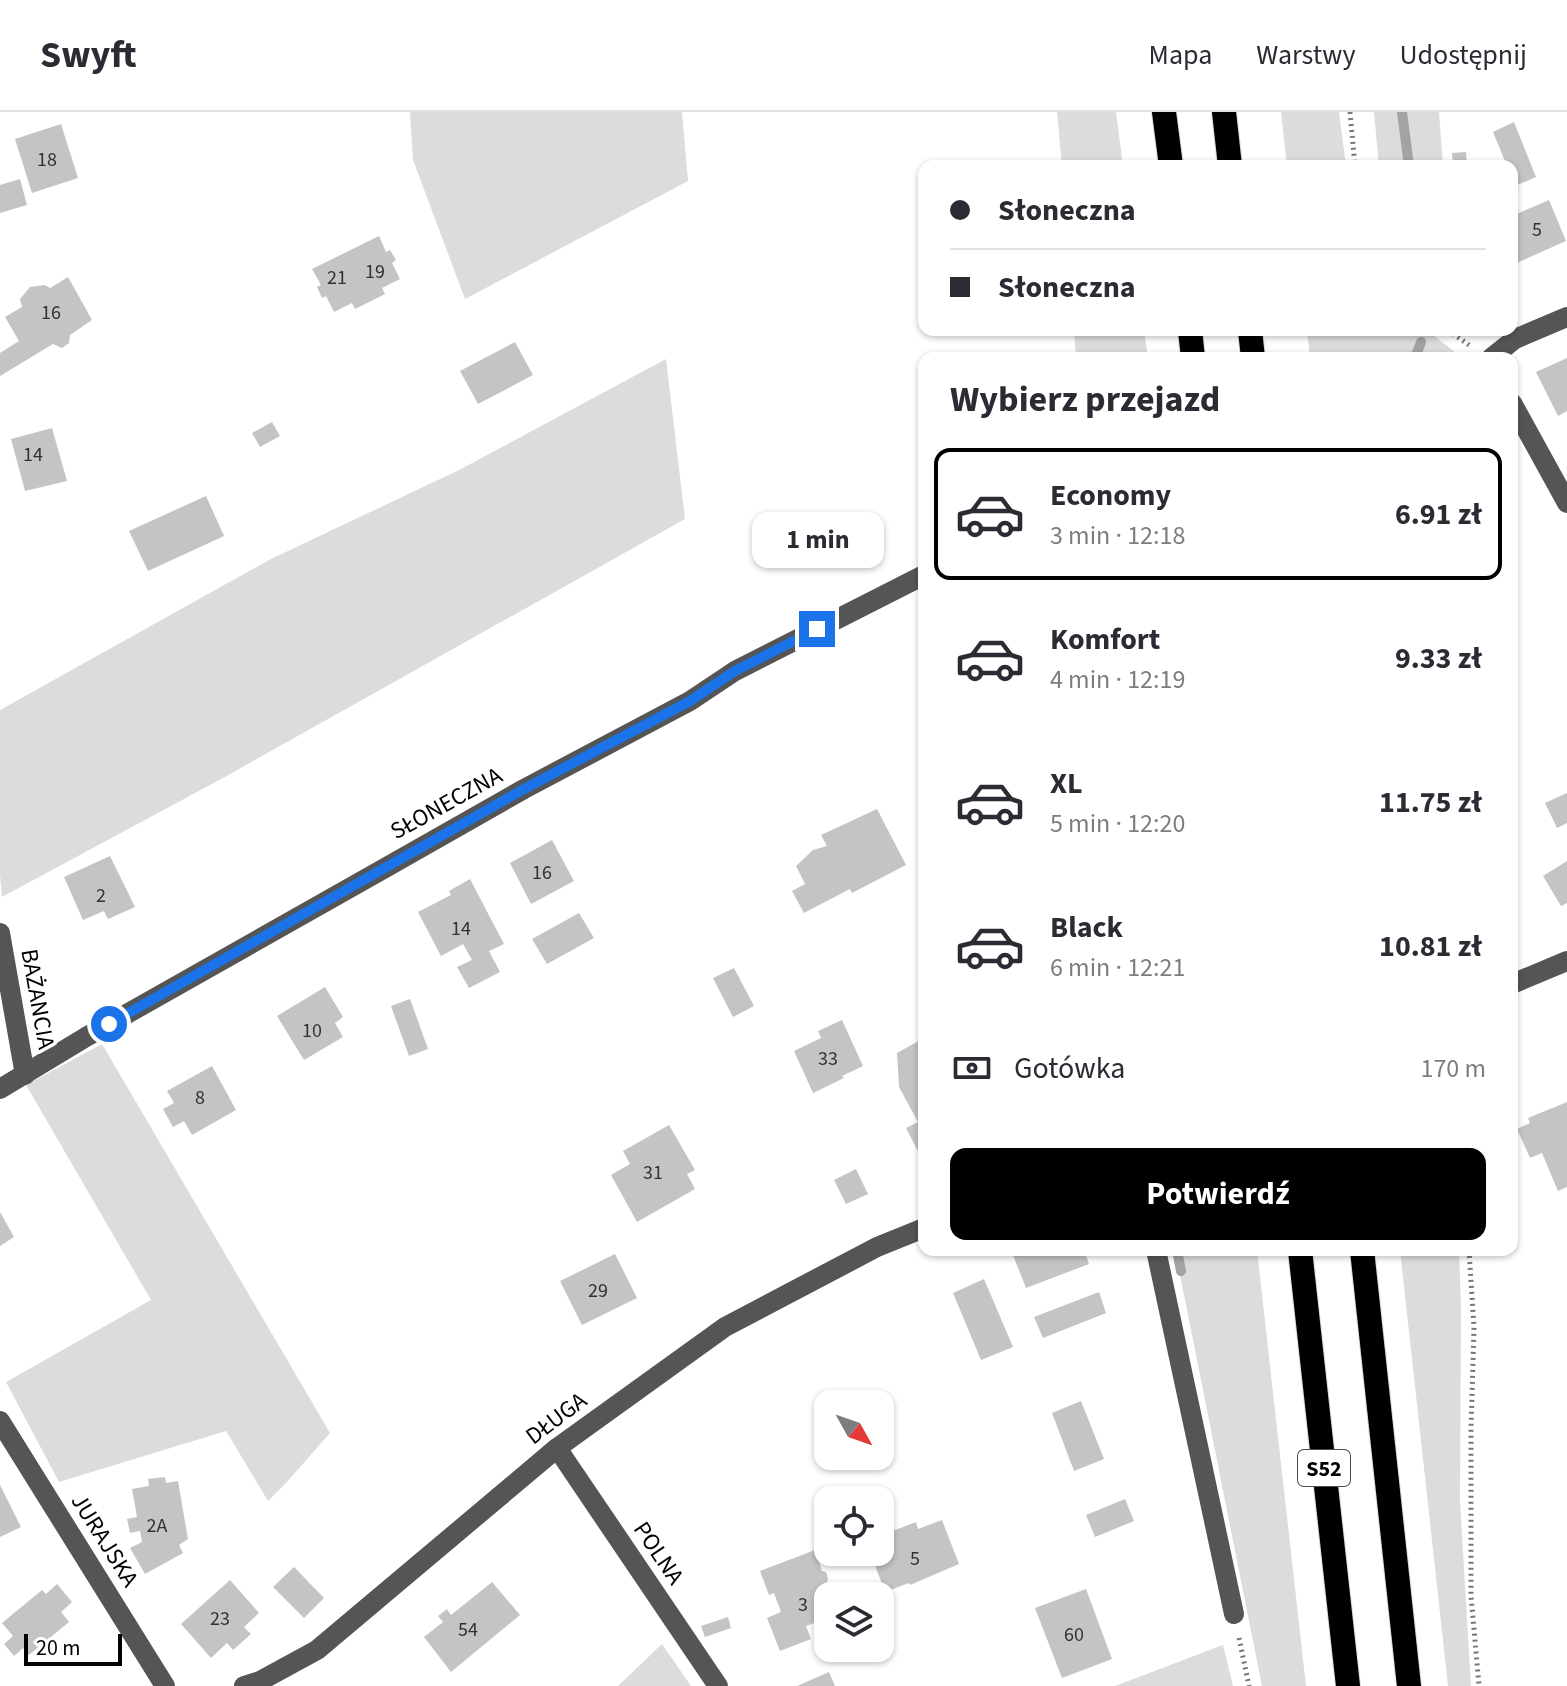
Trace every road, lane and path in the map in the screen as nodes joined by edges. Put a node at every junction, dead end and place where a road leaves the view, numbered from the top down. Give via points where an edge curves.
1 (1164, 112) edge
2 (1224, 112) edge
3 (1350, 112) edge
4 (1170, 160) edge
5 (1229, 160) edge
6 (1354, 160) edge
7 (1567, 317) edge
8 (1499, 352) edge
9 (1518, 414) edge
10 (1567, 503) edge
11 (918, 578) edge
12 (0, 933) edge
13 (1567, 961) edge
14 (1518, 981) edge
15 (25, 1075) junction
16 (0, 1089) edge
17 (918, 1230) edge
18 (1157, 1256) edge
19 (1301, 1256) edge
20 (1363, 1256) edge
21 (1469, 1256) edge
22 (0, 1421) edge
23 (557, 1448) junction
24 (1234, 1614) joint
25 (165, 1686) edge
26 (244, 1686) edge
27 (718, 1686) edge
28 (1249, 1686) edge
29 (1348, 1686) edge
30 (1409, 1686) edge
31 (1479, 1686) edge

1 - 4 highway
2 - 5 highway
3 - 6 path
7 - 8 street via 1515,339
9 - 10 street
11 - 15 street, SŁONECZNA via 735,671
12 - 15 street, BAŻANCIA
13 - 14 street
15 - 16 street, SŁONECZNA
17 - 23 street, DŁUGA via 725,1327
18 - 24 street
19 - 29 highway, S52
20 - 30 highway, S52
21 - 31 path via 1474,1327 1471,1595
22 - 25 street, JURAJSKA
23 - 26 street, DŁUGA via 317,1650
23 - 27 street, POLNA
24 - 28 path

